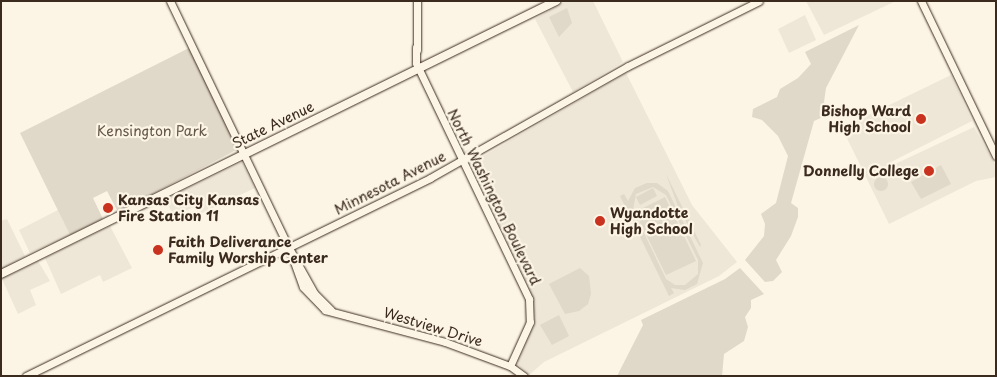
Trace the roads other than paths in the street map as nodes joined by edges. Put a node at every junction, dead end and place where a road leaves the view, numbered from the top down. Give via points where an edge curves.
1 (170, 1) edge
2 (556, 1) edge
3 (759, 1) edge
4 (921, 1) edge
5 (417, 2) edge
6 (419, 68) junction
7 (243, 154) junction
8 (996, 156) edge
9 (462, 160) junction
10 (289, 248) junction
11 (1, 274) edge
12 (510, 366) junction
13 (26, 376) edge
14 (524, 376) edge

1 - 7 main road, Westview Drive
2 - 6 main road, State Avenue
3 - 9 main road, Minnesota Avenue via 628,66
4 - 8 main road
5 - 6 main road, North Washington Boulevard
6 - 7 main road, State Avenue
6 - 9 main road, North Washington Boulevard
7 - 10 main road, Westview Drive
7 - 11 main road, State Avenue
9 - 10 main road, Minnesota Avenue
9 - 12 main road, North Washington Boulevard via 529,299 530,322
10 - 12 main road, Westview Drive via 314,293 331,310 404,329
10 - 13 main road, Minnesota Avenue
12 - 14 main road, Westview Drive

